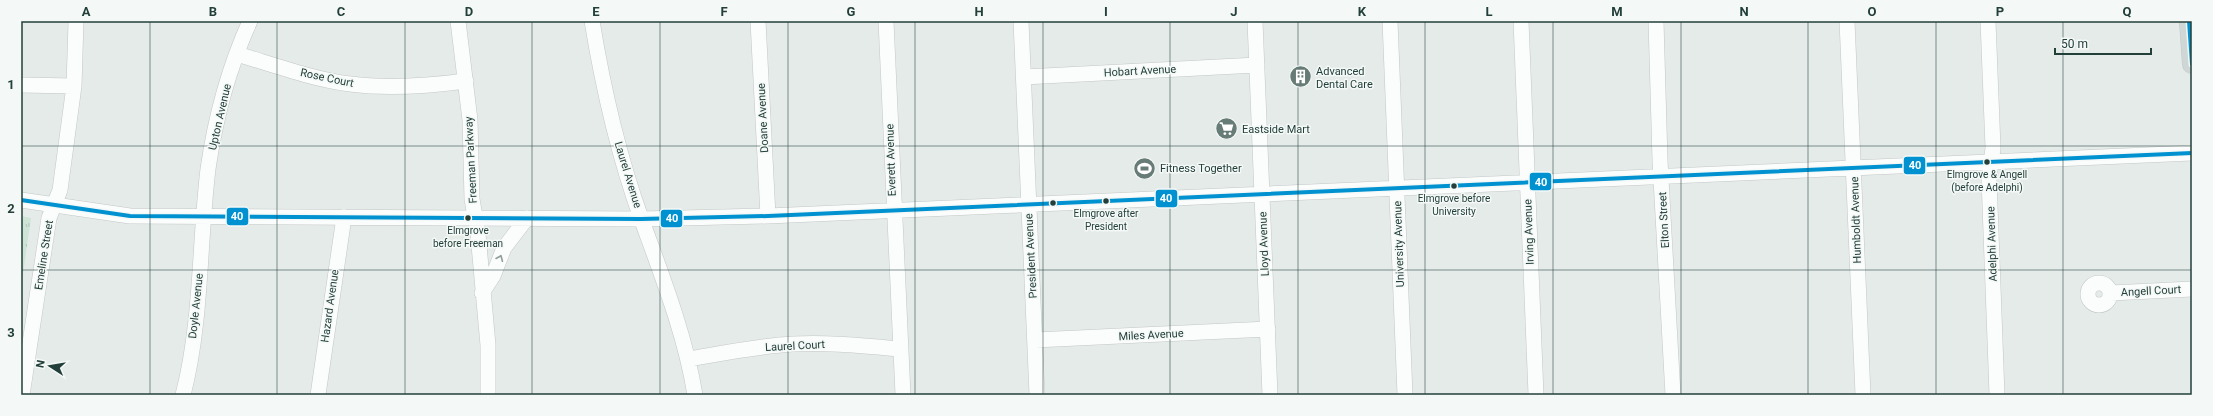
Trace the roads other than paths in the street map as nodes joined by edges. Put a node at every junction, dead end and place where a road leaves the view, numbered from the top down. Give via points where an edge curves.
1 (76, 21) edge
2 (250, 21) edge
3 (458, 21) edge
4 (592, 21) edge
5 (758, 21) edge
6 (886, 21) edge
7 (1021, 21) edge
8 (1255, 21) edge
9 (1390, 21) edge
10 (1522, 21) edge
11 (1656, 21) edge
12 (1847, 21) edge
13 (1988, 21) edge
14 (2189, 21) edge
15 (237, 54) junction
16 (2192, 64) edge
17 (1257, 65) junction
18 (1024, 77) junction
19 (466, 81) junction
20 (21, 85) edge
21 (74, 86) junction
22 (2192, 153) edge
23 (1991, 163) junction
24 (1854, 169) junction
25 (1662, 177) junction
26 (1527, 183) junction
27 (1396, 189) junction
28 (1262, 193) junction
29 (21, 200) edge
30 (1029, 204) junction
31 (54, 205) junction
32 (893, 210) junction
33 (204, 216) junction
34 (768, 216) junction
35 (344, 217) junction
36 (475, 218) junction
37 (527, 218) junction
38 (641, 218) junction
39 (2192, 289) edge
40 (482, 293) junction
41 (2111, 293) dead end
42 (1268, 329) junction
43 (1035, 340) junction
44 (901, 349) junction
45 (689, 359) junction
46 (22, 395) edge
47 (183, 395) edge
48 (318, 395) edge
49 (488, 395) edge
50 (695, 395) edge
51 (902, 395) edge
52 (1037, 395) edge
53 (1270, 395) edge
54 (1405, 395) edge
55 (1536, 395) edge
56 (1673, 395) edge
57 (1863, 395) edge
58 (1997, 395) edge

1 - 21 street, Emeline Street
2 - 15 street, Upton Avenue
3 - 19 street, Freeman Parkway
4 - 38 street, Laurel Avenue via 601,75
5 - 34 street, Doane Avenue
6 - 32 street, Everett Avenue
7 - 18 street, President Avenue
8 - 17 street, Lloyd Avenue
9 - 27 street, University Avenue
10 - 26 street, Irving Avenue
11 - 25 street, Elton Street
12 - 24 street, Humboldt Avenue
13 - 23 street, Adelphi Avenue via 1993,148
14 - 16 main road
15 - 19 street, Rose Court via 350,84 421,85
15 - 33 street, Upton Avenue via 214,136
17 - 18 street, Hobart Avenue
17 - 28 street, Lloyd Avenue
18 - 30 street, President Avenue
19 - 36 street, Freeman Parkway
20 - 21 street
21 - 31 street, Emeline Street via 60,190
22 - 23 street
23 - 24 street
23 - 58 street, Adelphi Avenue
24 - 25 street
24 - 57 street, Humboldt Avenue
25 - 26 street
25 - 56 street, Elton Street
26 - 27 street
26 - 55 street, Irving Avenue
27 - 28 street
27 - 54 street, University Avenue
28 - 30 street
28 - 42 street, Lloyd Avenue
29 - 31 street
30 - 32 street
30 - 43 street, President Avenue
31 - 33 street via 123,215
31 - 46 street, Emeline Street via 49,217
32 - 34 street
32 - 44 street, Everett Avenue
33 - 35 street
33 - 47 street, Doyle Avenue via 196,307
34 - 38 street
35 - 36 street
35 - 48 street, Hazard Avenue
36 - 37 street
36 - 40 street, Freeman Parkway
37 - 38 street
40 -> 37 street via 493,276 504,248
38 - 45 street, Laurel Avenue
39 - 41 street, Angell Court
40 - 49 street, Freeman Parkway via 488,345
42 - 43 street, Miles Avenue
42 - 53 street, Lloyd Avenue
43 - 52 street, President Avenue
44 - 45 street, Laurel Court via 839,344 794,344
44 - 51 street, Everett Avenue
45 - 50 street, Laurel Avenue

